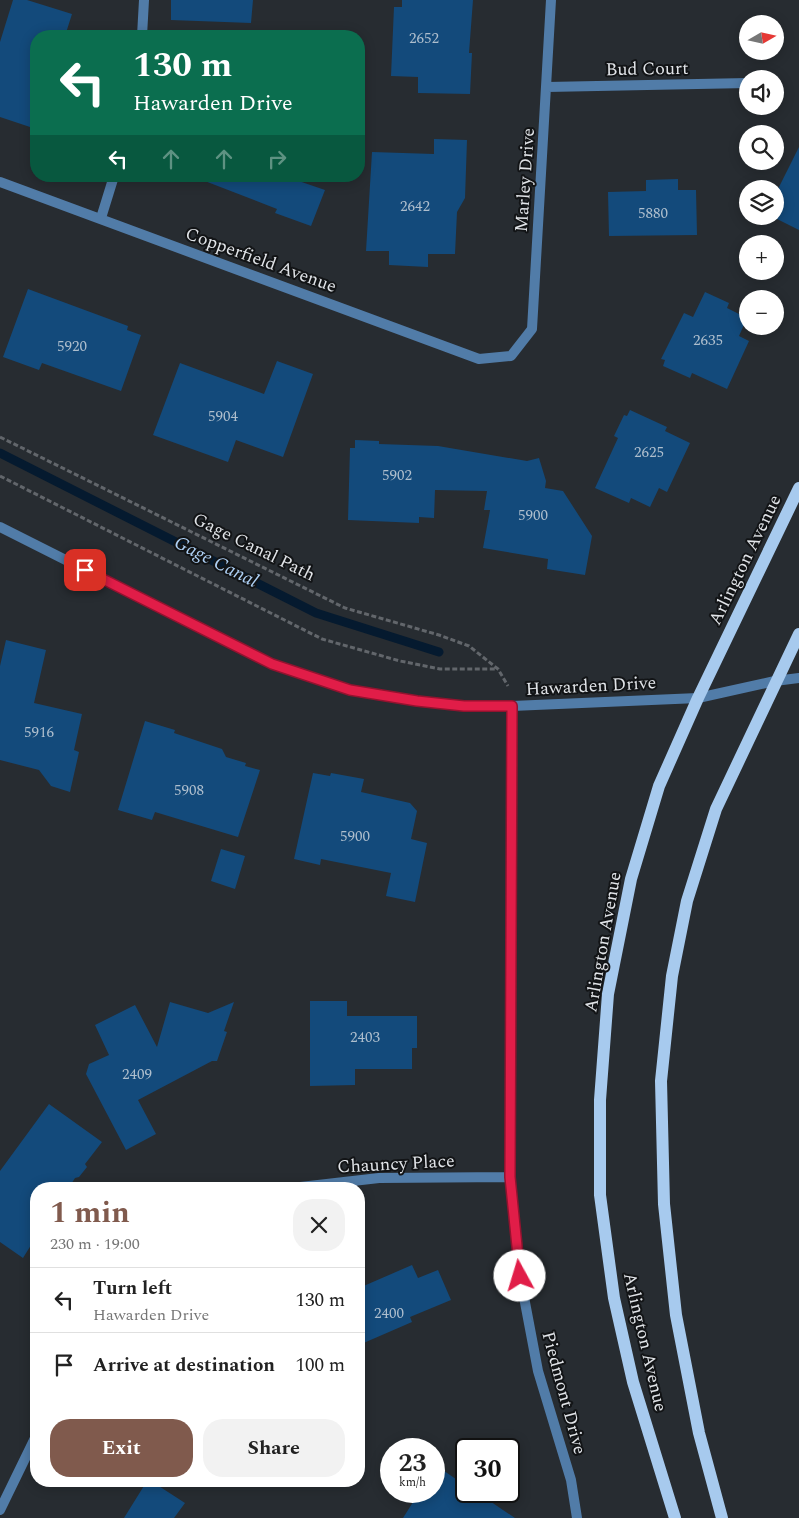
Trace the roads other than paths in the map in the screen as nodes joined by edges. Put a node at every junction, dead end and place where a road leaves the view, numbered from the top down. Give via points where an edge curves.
1 (144, 0) edge
2 (551, 0) edge
3 (142, 30) edge
4 (739, 83) edge
5 (547, 87) junction
6 (0, 182) edge
7 (112, 182) edge
8 (101, 218) junction
9 (511, 356) joint
10 (799, 488) edge
11 (0, 527) edge
12 (799, 634) edge
13 (799, 678) edge
14 (776, 681) junction
15 (698, 698) junction
16 (512, 706) junction
17 (510, 1177) junction
18 (344, 1182) edge
19 (30, 1448) edge
20 (0, 1510) edge
21 (577, 1518) edge
22 (675, 1518) edge
23 (722, 1518) edge

1 - 3 street
2 - 5 street, Marley Drive
4 - 5 street, Bud Court
5 - 9 street, Marley Drive via 532,328
6 - 8 street, Copperfield Avenue
7 - 8 street
8 - 9 street, Copperfield Avenue via 479,359
10 - 15 main road, Arlington Avenue
11 - 16 street, Hawarden Drive via 272,664 350,690 464,706
12 - 14 main road, Arlington Avenue
13 - 14 street, Hawarden Drive
14 - 15 street, Hawarden Drive
14 - 23 main road, Arlington Avenue via 716,809 687,901 672,976 661,1082 664,1204 676,1315 699,1433
15 - 16 street, Hawarden Drive
15 - 22 main road, Arlington Avenue via 659,786 631,879 608,994 600,1100 600,1195 614,1298 633,1382
16 - 17 street, Piedmont Drive
17 - 18 street, Chauncy Place via 379,1178
17 - 21 street, Piedmont Drive via 520,1276 538,1371 571,1480
19 - 20 street

